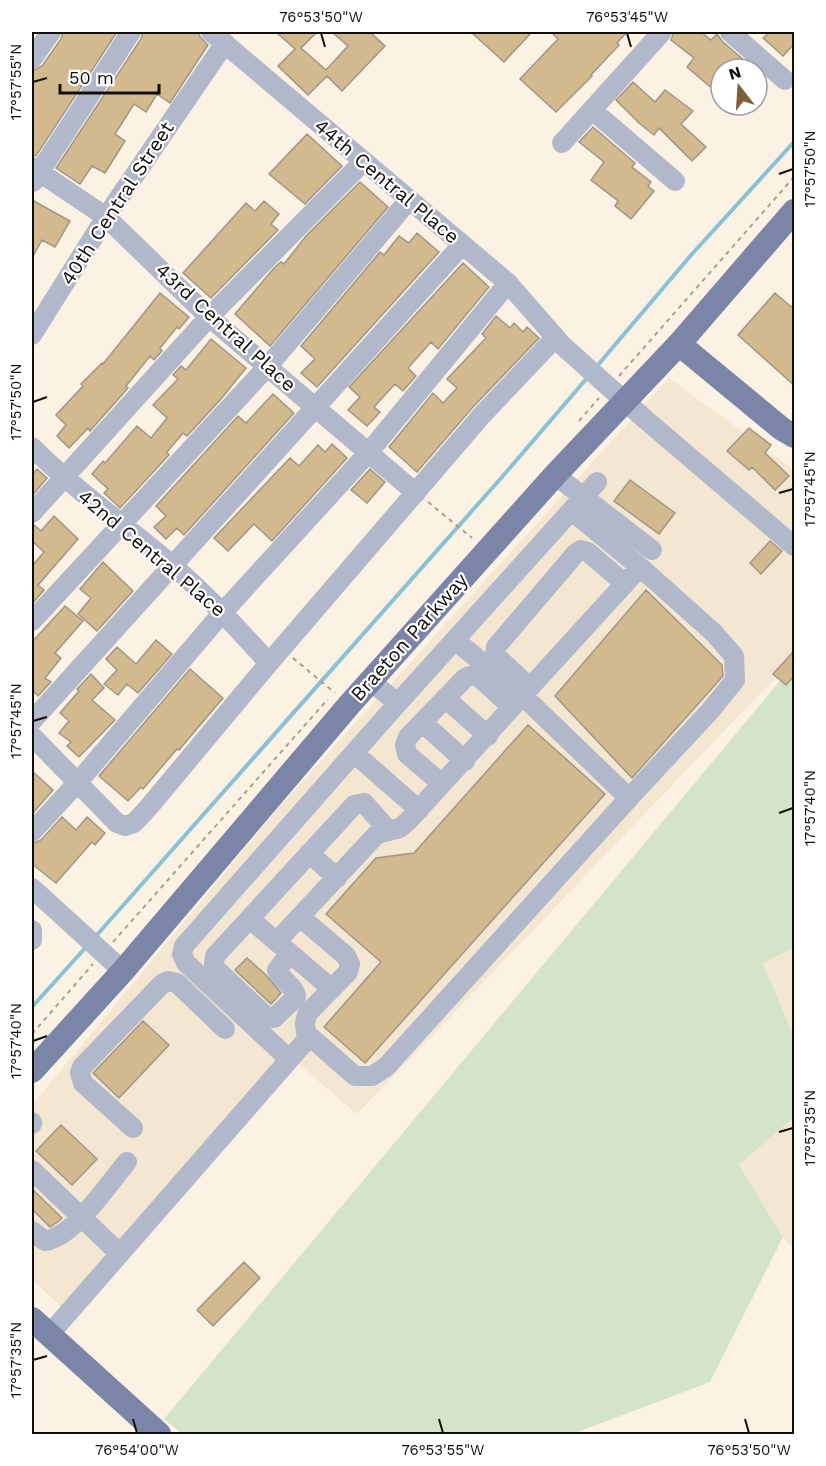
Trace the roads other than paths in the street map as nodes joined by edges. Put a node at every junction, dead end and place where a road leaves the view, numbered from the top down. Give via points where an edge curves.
1 (51, 32) edge
2 (131, 32) edge
3 (662, 32) edge
4 (730, 32) edge
5 (221, 36) edge
6 (32, 59) edge
7 (785, 80) dead end
8 (592, 110) junction
9 (562, 143) dead end
10 (363, 162) junction
11 (34, 175) edge
12 (675, 181) dead end
13 (409, 200) junction
14 (795, 211) edge
15 (106, 217) junction
16 (462, 245) junction
17 (508, 283) junction
18 (209, 317) junction
19 (32, 335) edge
20 (559, 342) junction
21 (679, 344) junction
22 (268, 366) junction
23 (626, 401) junction
24 (316, 408) junction
25 (795, 436) edge
26 (32, 447) edge
27 (369, 452) junction
28 (555, 475) junction
29 (63, 477) junction
30 (597, 482) dead end
31 (416, 493) junction
32 (578, 504) junction
33 (32, 513) edge
34 (122, 524) junction
35 (795, 546) edge
36 (652, 550) dead end
37 (173, 566) junction
38 (640, 567) junction
39 (625, 584) junction
40 (223, 612) junction
41 (32, 621) edge
42 (456, 641) junction
43 (275, 656) junction
44 (370, 681) junction
45 (522, 697) junction
46 (445, 698) junction
47 (398, 703) junction
48 (32, 721) edge
49 (422, 722) junction
50 (32, 736) edge
51 (488, 736) junction
52 (354, 753) junction
53 (465, 761) junction
54 (78, 782) junction
55 (442, 784) junction
56 (628, 798) junction
57 (419, 810) junction
58 (389, 831) junction
59 (32, 832) edge
60 (309, 853) junction
61 (337, 878) junction
62 (32, 888) edge
63 (300, 917) junction
64 (250, 919) junction
65 (32, 930) edge
66 (32, 940) edge
67 (284, 947) junction
68 (123, 971) junction
69 (332, 989) junction
70 (225, 1029) dead end
71 (309, 1037) junction
72 (290, 1059) junction
73 (32, 1071) edge
74 (133, 1128) dead end
75 (127, 1162) dead end
76 (32, 1170) edge
77 (81, 1217) junction
78 (32, 1232) edge
79 (120, 1254) junction
80 (40, 1328) edge
81 (156, 1434) edge

1 - 6 street
2 - 11 street
3 - 8 street
4 - 7 street
5 - 10 street, 44th Central Place
5 - 15 street, 40th Central Street
8 - 9 street
8 - 12 street
10 - 13 street, 44th Central Place
10 - 18 street
11 - 15 street, 43rd Central Place
13 - 16 street, 44th Central Place
13 - 22 street
14 - 21 main road, Braeton Parkway
15 - 18 street, 43rd Central Place
15 - 19 street, 40th Central Street
16 - 17 street, 44th Central Place
16 - 24 street
17 - 20 street, 44th Central Place
17 - 27 street
18 - 22 street, 43rd Central Place
18 - 29 street
20 - 23 street, 44th Central Place
20 - 31 street via 482,415
21 - 23 main road, Braeton Parkway
21 - 25 main road
22 - 24 street, 43rd Central Place
22 - 34 street
23 - 28 main road, Braeton Parkway
23 - 35 street, 44th Central Place
24 - 27 street, 43rd Central Place
24 - 37 street
26 - 29 street, 42nd Central Place
27 - 31 street, 43rd Central Place
27 - 40 street
28 - 32 street
28 - 44 main road, Braeton Parkway
29 - 33 street
29 - 34 street, 42nd Central Place
30 - 32 street
31 - 43 street
32 - 36 street
32 - 38 street
32 - 42 street
34 - 37 street, 42nd Central Place
34 - 41 street
37 - 40 street, 42nd Central Place
37 - 48 street
38 - 39 street
38 - 56 street via 734,656 735,680
39 - 45 street
39 - 45 street via 588,552 576,553 496,647 495,655
40 - 43 street, 42nd Central Place
40 - 54 street
42 - 45 street
42 - 47 street
43 - 54 street via 134,823 117,823
44 - 47 street
44 - 68 main road, Braeton Parkway
45 - 46 street via 475,675 465,678
45 - 51 street
45 - 56 street
46 - 49 street
46 - 51 street
47 - 52 street
49 - 53 street
49 - 55 street via 406,739 406,751
50 - 54 street
51 - 53 street
52 - 57 street
52 - 72 street via 182,951 186,963
53 - 55 street
54 - 59 street
55 - 57 street
56 - 71 street via 382,1071 355,1076
57 - 58 street via 405,825
58 - 60 street via 364,803 358,803
58 - 61 street via 377,834
60 - 61 street
60 - 64 street
61 - 63 street
62 - 68 street
63 - 67 street
63 - 69 street via 349,961 348,972
64 - 67 street
64 - 67 street via 213,961 216,969 266,1016 274,1018 296,997 278,971
65 - 66 street
67 - 69 street
68 - 73 main road, Braeton Parkway
69 - 71 street via 307,1014 304,1023
70 - 74 street via 177,983 168,981 82,1067 83,1083
71 - 72 street
72 - 79 street
75 - 77 street
76 - 77 street
77 - 78 street via 50,1240 38,1238
77 - 79 street
79 - 80 street
80 - 81 main road

